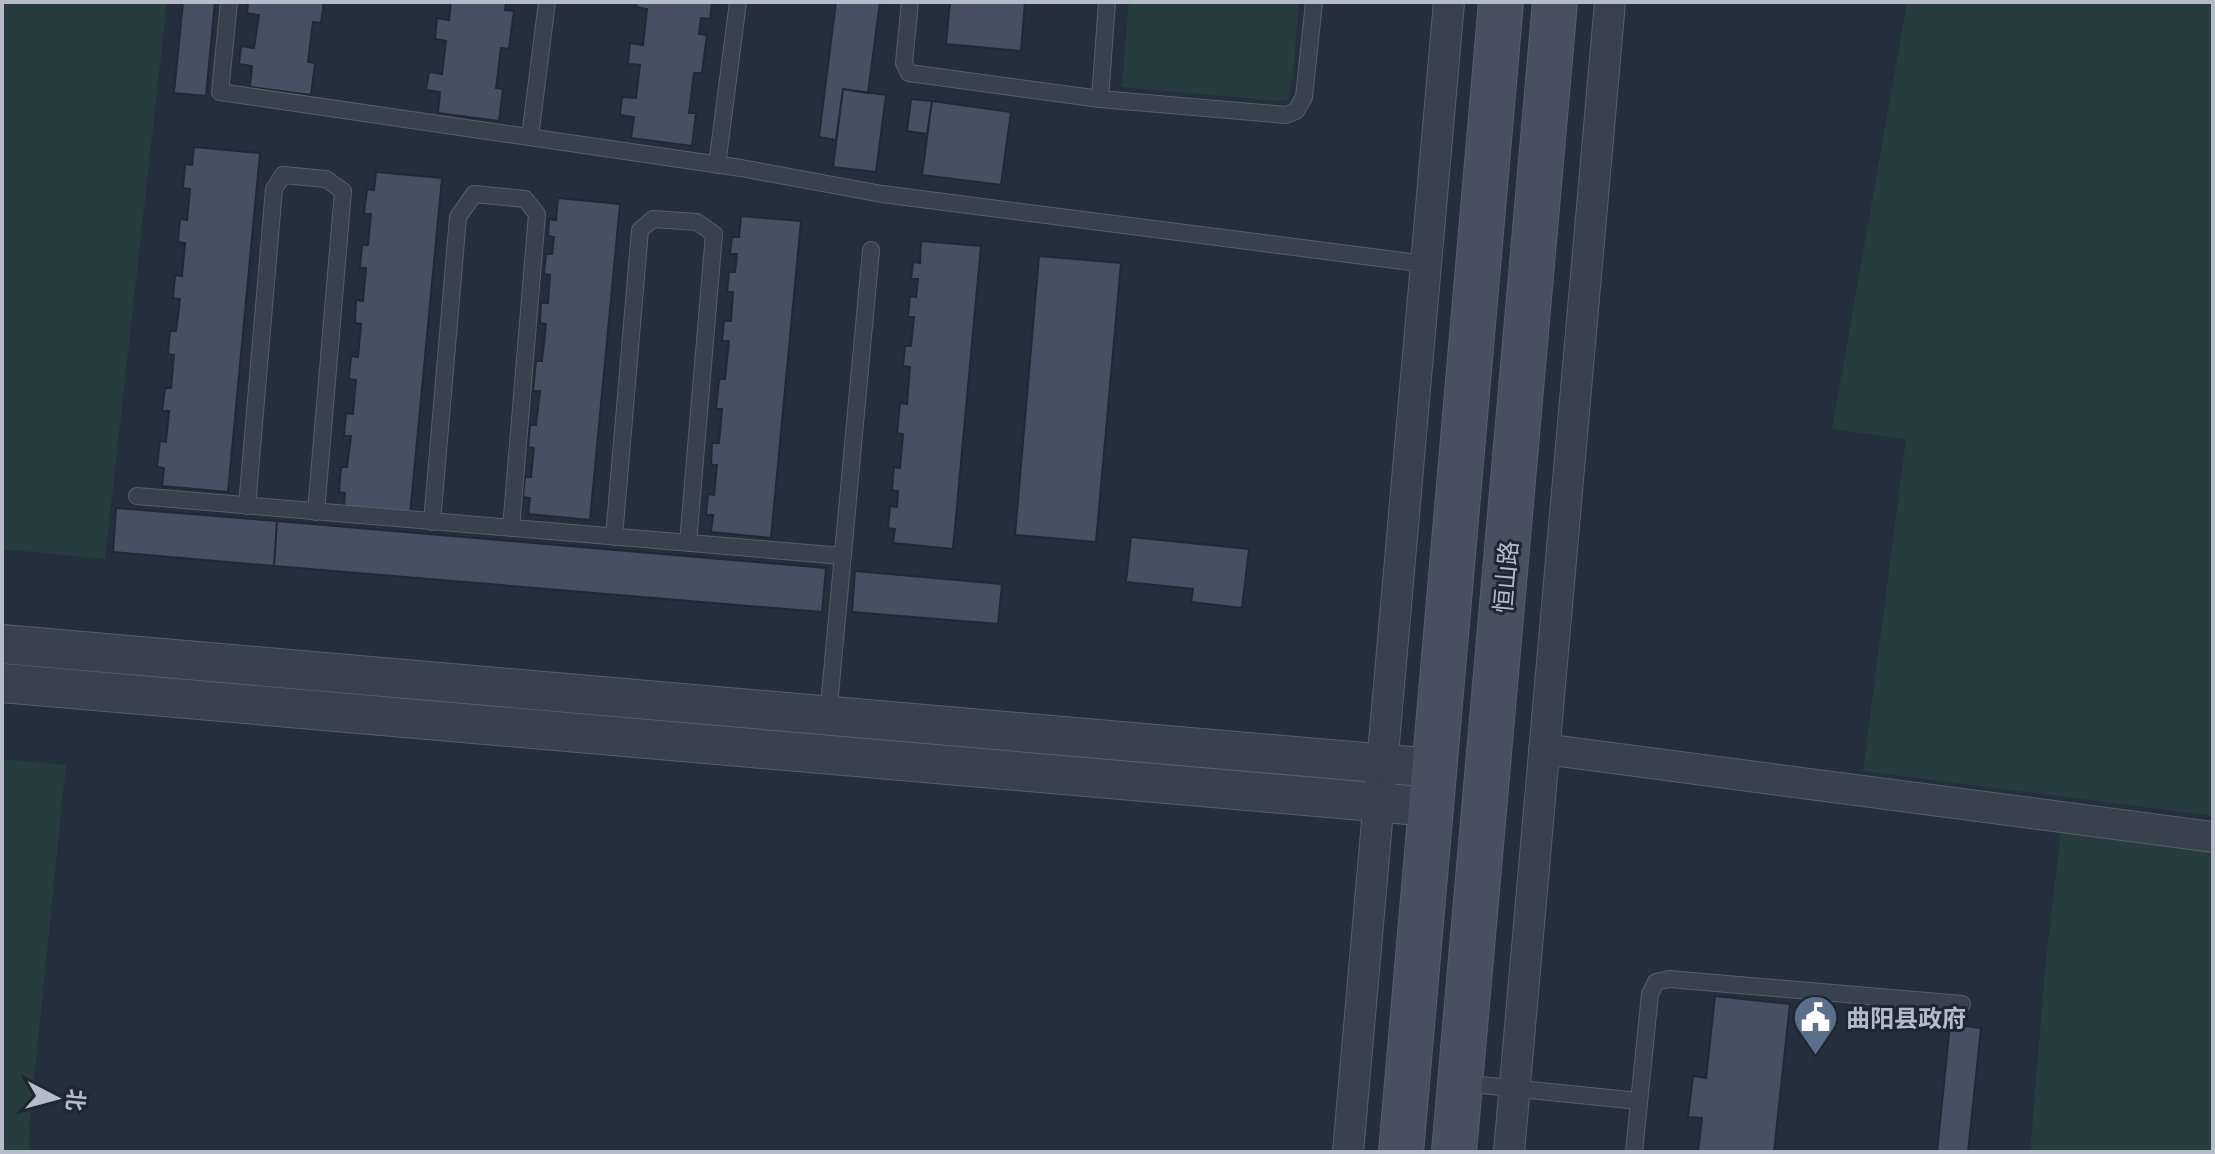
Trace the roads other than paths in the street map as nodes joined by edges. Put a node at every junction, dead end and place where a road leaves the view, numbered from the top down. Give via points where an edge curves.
1 (229, 2) edge
2 (547, 2) edge
3 (738, 2) edge
4 (910, 2) edge
5 (1107, 2) edge
6 (1314, 2) edge
7 (1449, 2) edge
8 (1501, 2) edge
9 (1555, 2) edge
10 (1610, 2) edge
11 (1100, 99) junction
12 (530, 137) junction
13 (717, 165) junction
14 (871, 250) dead end
15 (1426, 264) junction
16 (137, 496) dead end
17 (247, 506) junction
18 (316, 512) junction
19 (432, 522) junction
20 (511, 528) junction
21 (614, 537) junction
22 (688, 543) junction
23 (843, 556) junction
24 (2, 644) edge
25 (2, 683) edge
26 (828, 716) junction
27 (1544, 749) junction
28 (1382, 764) junction
29 (1433, 788) junction
30 (1379, 802) junction
31 (2213, 837) edge
32 (1962, 1004) dead end
33 (1460, 1083) junction
34 (1515, 1088) junction
35 (1639, 1101) junction
36 (1348, 1152) edge
37 (1401, 1152) edge
38 (1454, 1152) edge
39 (1509, 1152) edge
40 (1634, 1152) edge

1 - 12 lane via 220,92
2 - 12 lane
3 - 13 lane
4 - 11 lane via 904,63 909,73
5 - 11 lane
6 - 11 lane via 1304,97 1296,111 1286,115
7 - 15 street
8 - 29 main road
9 - 33 main road, 恒山路
10 - 27 street
12 - 13 lane
13 - 15 lane via 882,194
14 - 23 lane
15 - 28 street
16 - 17 lane
17 - 18 lane
17 - 18 lane via 274,189 283,175 326,179 343,191
18 - 19 lane
19 - 20 lane
19 - 20 lane via 458,217 474,194 525,199 537,214
20 - 21 lane
21 - 22 lane
21 - 22 lane via 640,230 653,219 697,222 714,234
22 - 23 lane
23 - 26 lane
24 - 26 street
25 - 30 street
26 - 28 street
27 - 31 street
27 - 34 street
28 - 29 street
28 - 30 street
29 - 30 street
29 - 37 main road
30 - 36 street
32 - 35 lane via 1656,982 1650,994
33 - 34 lane
33 - 38 main road, 恒山路
34 - 35 lane
34 - 39 street
35 - 40 lane

